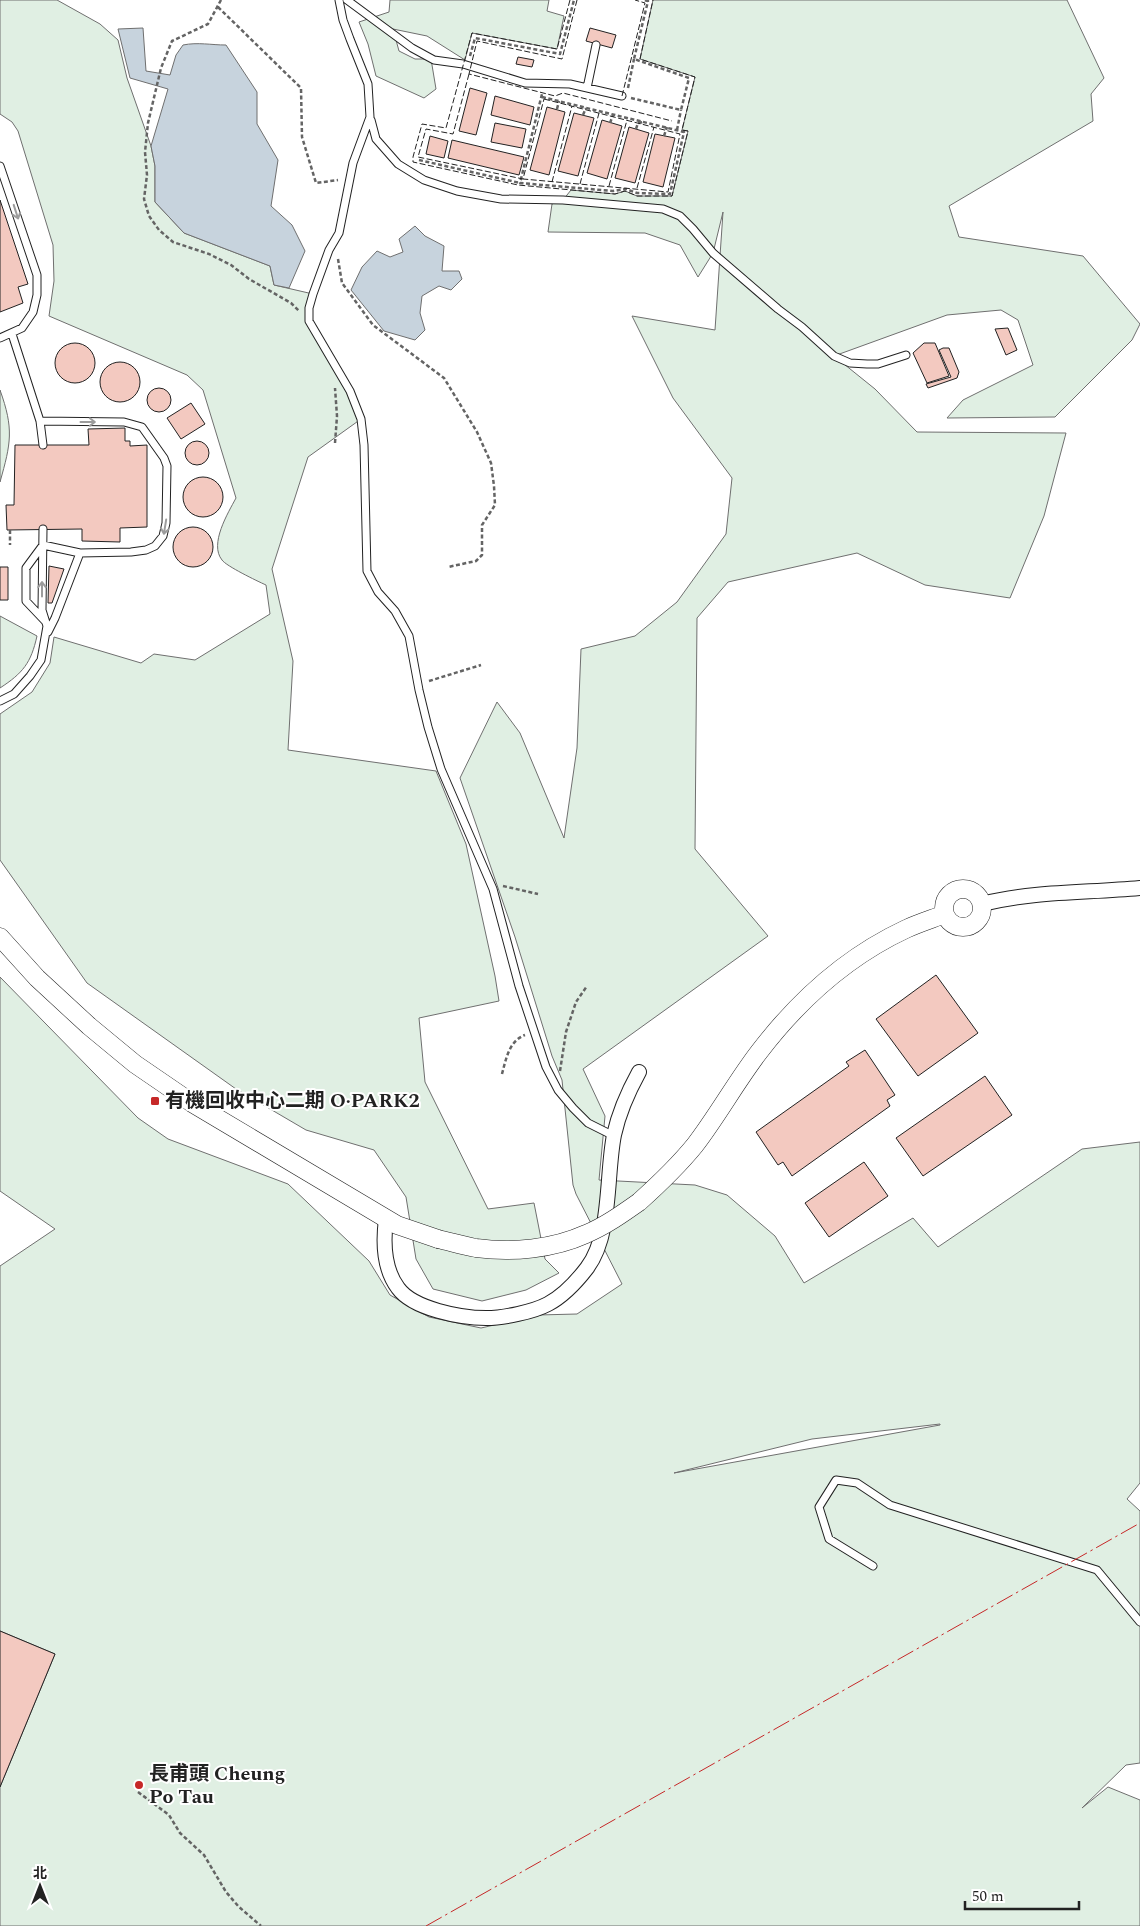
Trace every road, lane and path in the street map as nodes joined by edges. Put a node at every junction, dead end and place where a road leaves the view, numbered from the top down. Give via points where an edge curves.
1 (221, 0) edge
2 (339, 0) edge
3 (347, 0) edge
4 (574, 0) edge
5 (643, 0) edge
6 (218, 8) junction
7 (596, 45) dead end
8 (634, 59) junction
9 (467, 66) junction
10 (544, 83) junction
11 (587, 88) junction
12 (622, 96) dead end
13 (542, 97) junction
14 (559, 101) junction
15 (586, 108) junction
16 (557, 109) dead end
17 (681, 110) junction
18 (613, 115) junction
19 (583, 116) dead end
20 (370, 117) junction
21 (610, 122) dead end
22 (644, 122) junction
23 (667, 127) junction
24 (636, 129) dead end
25 (677, 130) junction
26 (664, 136) dead end
27 (419, 160) dead end
28 (0, 166) edge
29 (349, 179) junction
30 (520, 183) junction
31 (338, 235) junction
32 (309, 321) junction
33 (12, 334) junction
34 (0, 338) edge
35 (906, 356) dead end
36 (334, 362) junction
37 (40, 422) junction
38 (335, 443) dead end
39 (43, 445) dead end
40 (10, 530) dead end
41 (43, 530) dead end
42 (10, 545) dead end
43 (43, 545) junction
44 (80, 553) junction
45 (448, 567) dead end
46 (45, 620) junction
47 (46, 637) junction
48 (481, 664) dead end
49 (436, 679) dead end
50 (0, 701) edge
51 (500, 886) dead end
52 (1133, 889) edge
53 (538, 894) dead end
54 (982, 904) junction
55 (945, 914) junction
56 (0, 937) edge
57 (587, 986) dead end
58 (534, 1031) junction
59 (640, 1072) dead end
60 (502, 1074) dead end
61 (558, 1090) junction
62 (614, 1136) junction
63 (386, 1219) junction
64 (873, 1566) dead end
65 (1140, 1622) edge
66 (138, 1792) dead end
67 (261, 1926) edge

1 - 6 path
2 - 20 lane via 368,84
3 - 9 lane via 412,48 434,60
4 - 9 path via 560,54 475,38
5 - 8 path via 648,1
6 - 29 path via 301,88 302,137 316,183
6 - 32 path via 208,24 172,41 161,68 148,123 144,199 158,230 173,242 231,265 291,303
7 - 11 lane
8 - 17 path via 689,78
8 - 17 path via 627,96
9 - 10 lane via 525,83
10 - 11 lane
10 - 13 path
11 - 12 lane
13 - 14 path
13 - 30 path
14 - 15 path
14 - 16 path
15 - 18 path
15 - 19 path
17 - 25 path
18 - 21 path
18 - 22 path
20 - 29 lane
20 - 35 lane via 376,140 398,164 424,180 457,191 501,199 663,208 680,216 713,253 834,356 867,364
22 - 23 path
22 - 24 path via 638,123
23 - 25 path
23 - 26 path
25 - 30 path via 684,132 670,194 637,193 626,188 613,191
27 - 30 path
28 -> 33 lane via 37,275 33,312 22,328
29 - 31 lane
31 - 32 lane via 317,282 309,308
31 - 45 path via 342,283 373,325 444,378 477,432 491,463 494,505 482,525 482,555 476,561
32 - 36 lane
33 - 34 lane
33 - 37 lane
36 - 38 path
36 - 58 lane via 361,420 367,571 409,636 419,690 441,769 493,889
37 - 39 lane
37 -> 44 lane via 137,424 167,466 164,536 146,550
40 - 42 path
41 - 43 lane
43 - 44 lane
46 -> 43 lane via 42,610
43 - 46 lane via 26,568 26,601
44 - 47 lane
46 - 47 lane
47 - 50 lane via 41,660 30,676 14,694
48 - 49 path
51 - 53 path
52 - 54 street via 1038,894
54 - 55 street via 980,919 965,928 953,925
54 - 55 street via 974,892 956,890 946,898
55 - 63 street, bridge via 907,928 868,950 810,995 758,1053 678,1166 639,1202 608,1223 563,1243 515,1250 477,1248 438,1239
56 - 63 street via 37,978 135,1064 192,1103
57 - 61 path via 576,1002 566,1032
58 - 60 path via 518,1038 509,1050
58 - 61 lane
59 - 62 street via 620,1111
61 - 62 lane via 588,1123
62 - 63 street via 601,1237 595,1256 568,1289 548,1304 516,1314 486,1318 442,1311 409,1299 398,1288 388,1268 384,1248
64 - 65 lane via 829,1539 819,1507 836,1480 857,1483 890,1505 1097,1570
66 - 67 path via 169,1815 180,1833 204,1855 226,1892

